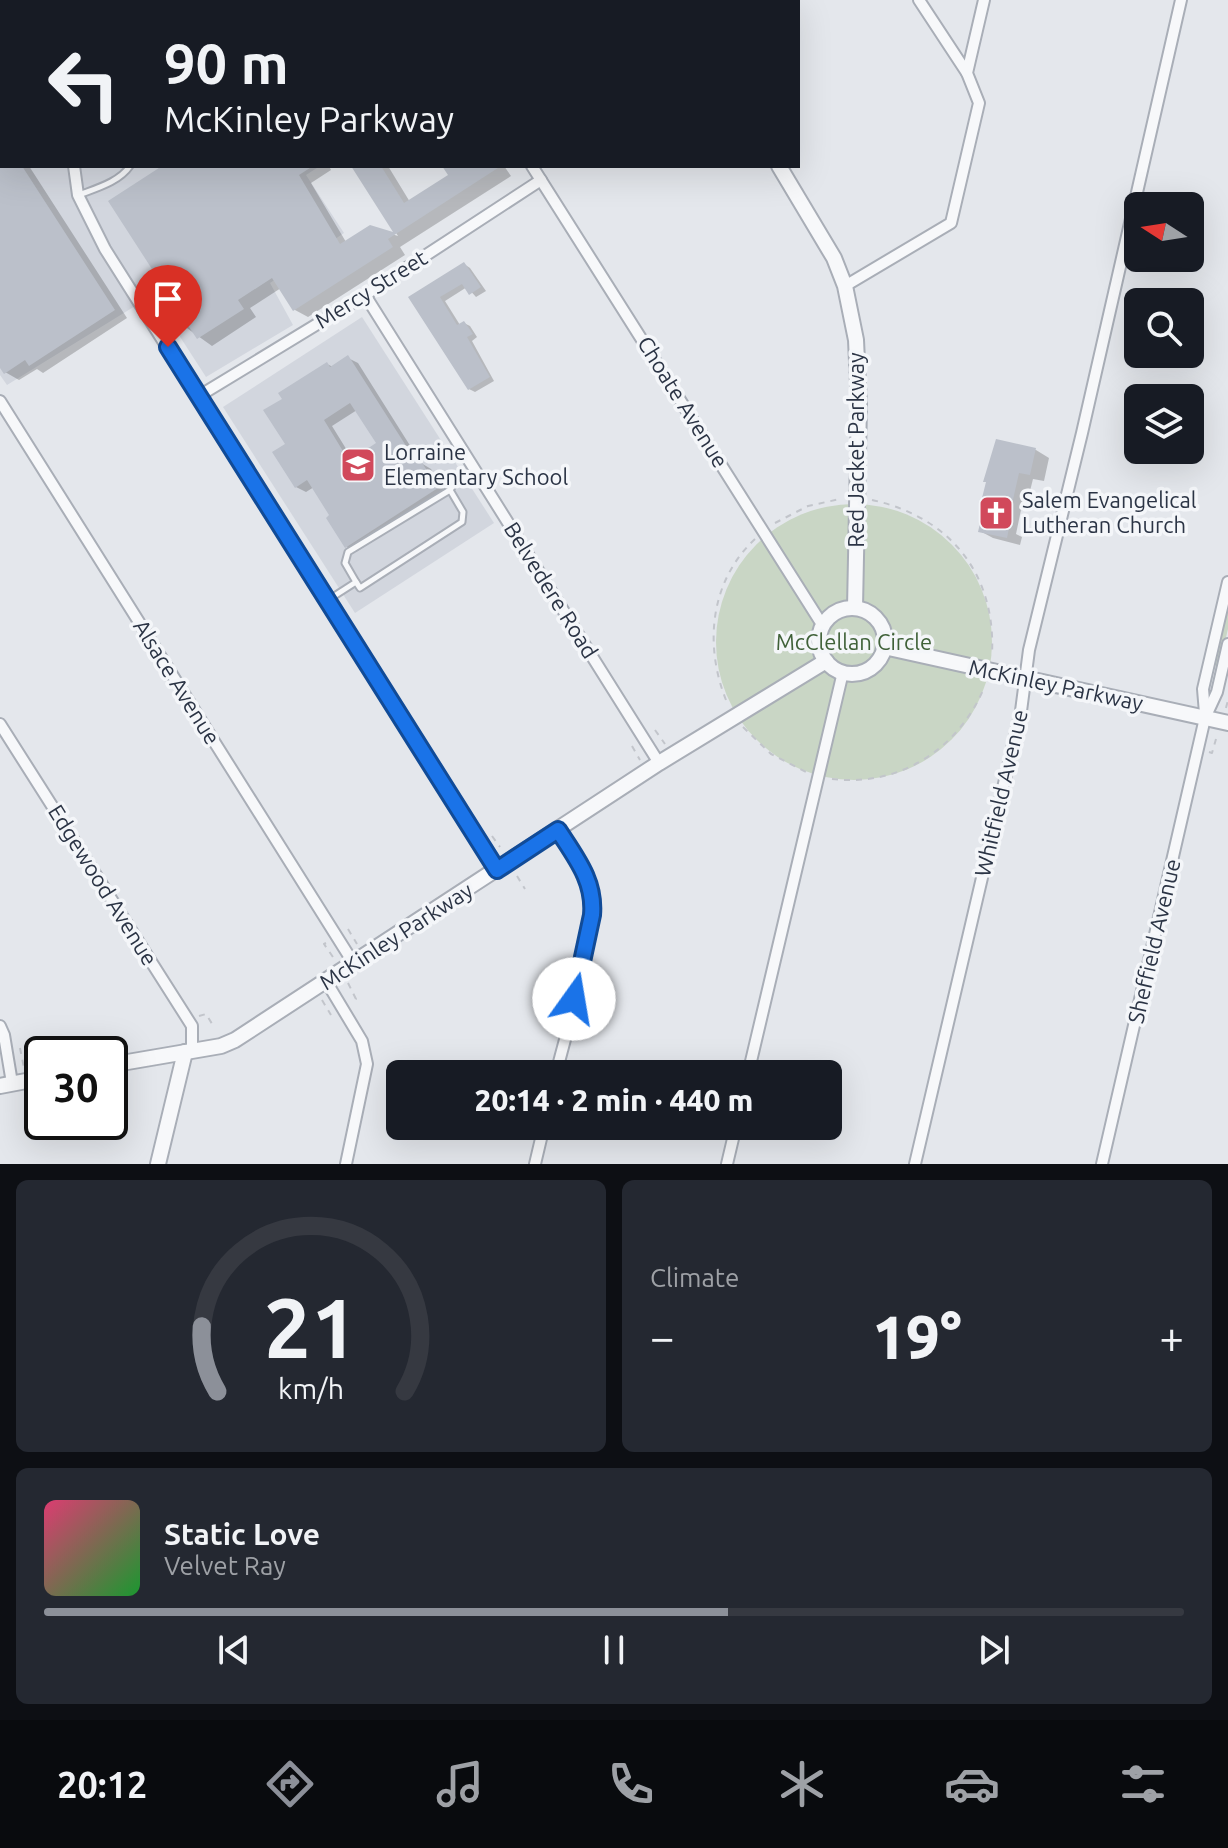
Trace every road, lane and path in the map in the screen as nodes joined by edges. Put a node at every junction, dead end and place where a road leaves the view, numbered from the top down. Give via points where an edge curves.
1 (919, 0) edge
2 (984, 0) edge
3 (1181, 0) edge
4 (967, 73) junction
5 (74, 168) edge
6 (129, 168) edge
7 (533, 168) edge
8 (780, 168) edge
9 (541, 180) junction
10 (78, 195) junction
11 (845, 286) junction
12 (365, 295) junction
13 (199, 396) junction
14 (0, 401) edge
15 (477, 471) junction
16 (450, 490) junction
17 (840, 499) dead end
18 (871, 500) dead end
19 (772, 525) dead end
20 (755, 539) dead end
21 (356, 582) junction
22 (1228, 582) edge
23 (328, 600) junction
24 (855, 608) junction
25 (823, 626) junction
26 (1228, 644) edge
27 (884, 647) junction
28 (992, 654) dead end
29 (826, 661) junction
30 (843, 672) junction
31 (1026, 679) junction
32 (984, 688) dead end
33 (726, 700) dead end
34 (1228, 700) edge
35 (1227, 716) edge
36 (1205, 718) junction
37 (740, 723) dead end
38 (0, 724) edge
39 (656, 730) dead end
40 (1216, 739) dead end
41 (665, 743) dead end
42 (631, 746) dead end
43 (1212, 753) dead end
44 (639, 759) dead end
45 (659, 763) junction
46 (806, 772) dead end
47 (828, 778) dead end
48 (558, 830) junction
49 (492, 836) dead end
50 (500, 847) dead end
51 (497, 870) junction
52 (517, 876) dead end
53 (525, 889) dead end
54 (347, 929) dead end
55 (357, 943) dead end
56 (324, 944) dead end
57 (333, 957) dead end
58 (354, 964) junction
59 (326, 981) junction
60 (349, 985) dead end
61 (356, 999) dead end
62 (323, 1003) dead end
63 (331, 1015) dead end
64 (199, 1016) dead end
65 (0, 1026) edge
66 (214, 1027) dead end
67 (22, 1048) dead end
68 (188, 1051) junction
69 (559, 1060) edge
70 (751, 1060) edge
71 (128, 1062) edge
72 (24, 1063) dead end
73 (6, 1085) edge
74 (541, 1140) edge
75 (733, 1140) edge
76 (158, 1164) edge
77 (346, 1164) edge
78 (535, 1164) edge
79 (727, 1164) edge
80 (915, 1164) edge
81 (1102, 1164) edge

1 - 4 street
2 - 4 street
3 - 31 street, Whitfield Avenue
4 - 11 street via 979,103 951,223
5 - 10 street
6 - 10 lane
7 - 9 street, Choate Avenue
8 - 11 street, Red Jacket Parkway
9 - 12 street, Mercy Street
9 - 25 street, Choate Avenue
10 - 13 street via 105,249
11 - 24 street, Red Jacket Parkway via 859,367
12 - 13 street, Mercy Street
12 - 15 street, Belvedere Road
13 - 23 street
14 - 58 street, Alsace Avenue
15 - 16 lane
15 - 45 street, Belvedere Road
16 - 21 lane via 348,552 345,563
16 - 21 lane via 463,512 462,522 360,588
17 - 19 path via 808,506
18 - 28 path via 924,519 964,554 988,601
20 - 33 path via 729,574 716,609 713,655
21 - 23 lane
22 - 36 street via 1203,689
23 - 51 street
24 - 25 street via 835,613
24 - 27 street via 877,620
25 - 29 street via 820,646
26 - 36 street
27 - 30 street via 869,668
27 - 31 street, McKinley Parkway
29 - 30 street
29 - 45 street, McKinley Parkway
30 - 70 street
31 - 36 street, McKinley Parkway
31 - 80 street, Whitfield Avenue
32 - 47 path via 958,732 918,764 869,779
34 - 35 path
35 - 36 street, McKinley Parkway
36 - 81 street, Sheffield Avenue
37 - 46 path via 771,754
38 - 68 street, Edgewood Avenue via 192,1026
39 - 41 path
40 - 43 path
42 - 44 path
45 - 48 street, McKinley Parkway
48 - 51 street, McKinley Parkway
48 - 69 street via 585,871 593,901
49 - 50 path
51 - 58 street, McKinley Parkway
52 - 53 path
54 - 55 path
56 - 57 path
58 - 59 street, McKinley Parkway
59 - 68 street, McKinley Parkway via 235,1040
59 - 77 street via 362,1041 367,1064
60 - 61 path
62 - 63 path
64 - 66 path via 206,1014
65 - 73 street
67 - 72 path
68 - 71 street, McKinley Parkway
68 - 76 street
74 - 78 street
75 - 79 street

